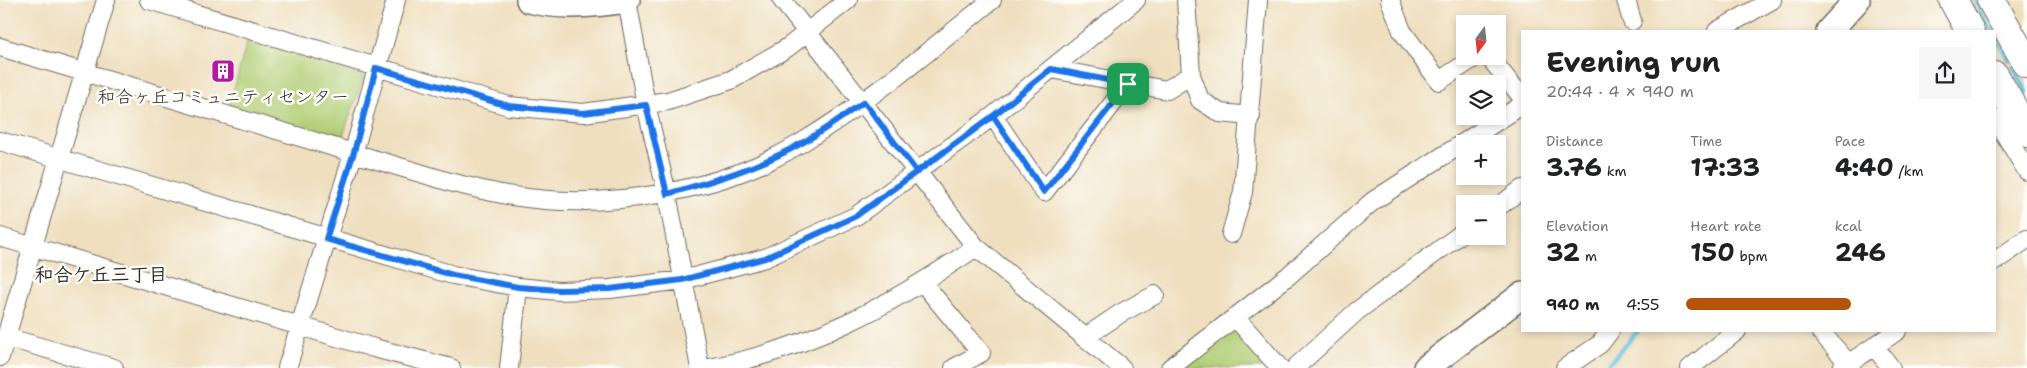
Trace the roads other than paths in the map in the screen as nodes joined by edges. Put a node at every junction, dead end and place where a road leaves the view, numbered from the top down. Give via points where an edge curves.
1 (106, 0) edge
2 (149, 0) edge
3 (396, 0) edge
4 (529, 0) edge
5 (627, 0) edge
6 (782, 0) edge
7 (848, 0) edge
8 (992, 0) edge
9 (1136, 0) edge
10 (1186, 0) edge
11 (1258, 0) edge
12 (1390, 0) edge
13 (1626, 0) edge
14 (1772, 0) edge
15 (1857, 0) edge
16 (1953, 0) edge
17 (1991, 0) edge
18 (1632, 21) dead end
19 (1719, 30) edge
20 (1829, 30) edge
21 (1969, 30) edge
22 (809, 32) junction
23 (0, 47) edge
24 (2027, 64) edge
25 (1463, 65) edge
26 (1495, 65) edge
27 (376, 68) junction
28 (1051, 69) junction
29 (84, 72) junction
30 (1191, 74) junction
31 (1996, 78) edge
32 (1128, 84) junction
33 (1521, 96) edge
34 (864, 102) junction
35 (646, 105) junction
36 (1521, 106) edge
37 (993, 116) junction
38 (1251, 116) junction
39 (1996, 120) edge
40 (2027, 133) edge
41 (0, 141) edge
42 (354, 152) junction
43 (58, 158) junction
44 (2027, 171) edge
45 (917, 172) junction
46 (1521, 190) edge
47 (667, 194) junction
48 (1506, 201) edge
49 (1231, 234) dead end
50 (0, 237) edge
51 (1456, 238) edge
52 (326, 239) junction
53 (2027, 239) edge
54 (32, 247) junction
55 (976, 247) junction
56 (1996, 261) edge
57 (682, 280) junction
58 (923, 283) junction
59 (518, 287) junction
60 (1154, 295) dead end
61 (1521, 296) edge
62 (1236, 318) junction
63 (299, 326) junction
64 (1609, 332) edge
65 (1736, 332) edge
66 (1821, 332) edge
67 (1896, 332) edge
68 (5, 337) junction
69 (1084, 338) junction
70 (1875, 347) junction
71 (0, 357) edge
72 (1845, 366) edge
73 (114, 368) edge
74 (287, 368) edge
75 (451, 368) edge
76 (509, 368) edge
77 (700, 368) edge
78 (710, 368) edge
79 (954, 368) edge
80 (1122, 368) edge
81 (1170, 368) edge
82 (1280, 368) edge
83 (1295, 368) edge
84 (1426, 368) edge
85 (1565, 368) edge
86 (1690, 368) edge
87 (1891, 368) edge

1 - 29 street
2 - 27 street
3 - 27 street
4 - 5 street via 594,4
5 - 35 street
6 - 22 street
7 - 22 street
8 - 34 street
9 - 28 street
10 - 30 street
11 - 38 street
12 - 25 street via 1402,31 1438,81
13 - 18 street
14 - 19 street
15 - 20 street
16 - 21 highway
17 - 24 highway
22 - 34 street
22 - 35 street via 764,63 731,80
23 - 29 street
26 - 33 street
27 - 35 street via 518,107 583,113
27 - 42 street
28 - 32 street
28 - 37 street
29 - 42 street
29 - 43 street
30 - 32 street via 1167,90
30 - 38 street via 1200,100 1220,113
31 - 40 highway
32 - 37 street via 1044,192
34 - 45 street
34 - 47 street via 800,144 766,161
35 - 47 street
36 - 62 street via 1373,201
37 - 45 street
38 - 49 street via 1243,192
39 - 44 street
41 - 43 street
42 - 47 street via 450,182 514,196 582,201
42 - 52 street
43 - 52 street
43 - 54 street
45 - 55 street
45 - 57 street via 840,224 765,258
46 - 48 street
47 - 57 street
50 - 54 street
51 - 83 street via 1357,311
52 - 59 street via 453,275
52 - 63 street
53 - 56 street
54 - 63 street
54 - 68 street
55 - 58 street
55 - 69 street
57 - 59 street via 610,289
57 - 77 street
58 - 78 street via 849,324 754,360
58 - 79 street via 981,353
59 - 76 street
60 - 69 street
61 - 84 street
62 - 81 street
62 - 82 street
63 - 74 street
63 - 75 street
64 - 85 street via 1600,344
65 - 86 street
66 - 72 street
67 - 70 street
68 - 71 street
68 - 73 street
69 - 80 street
70 - 72 street
70 - 87 street

